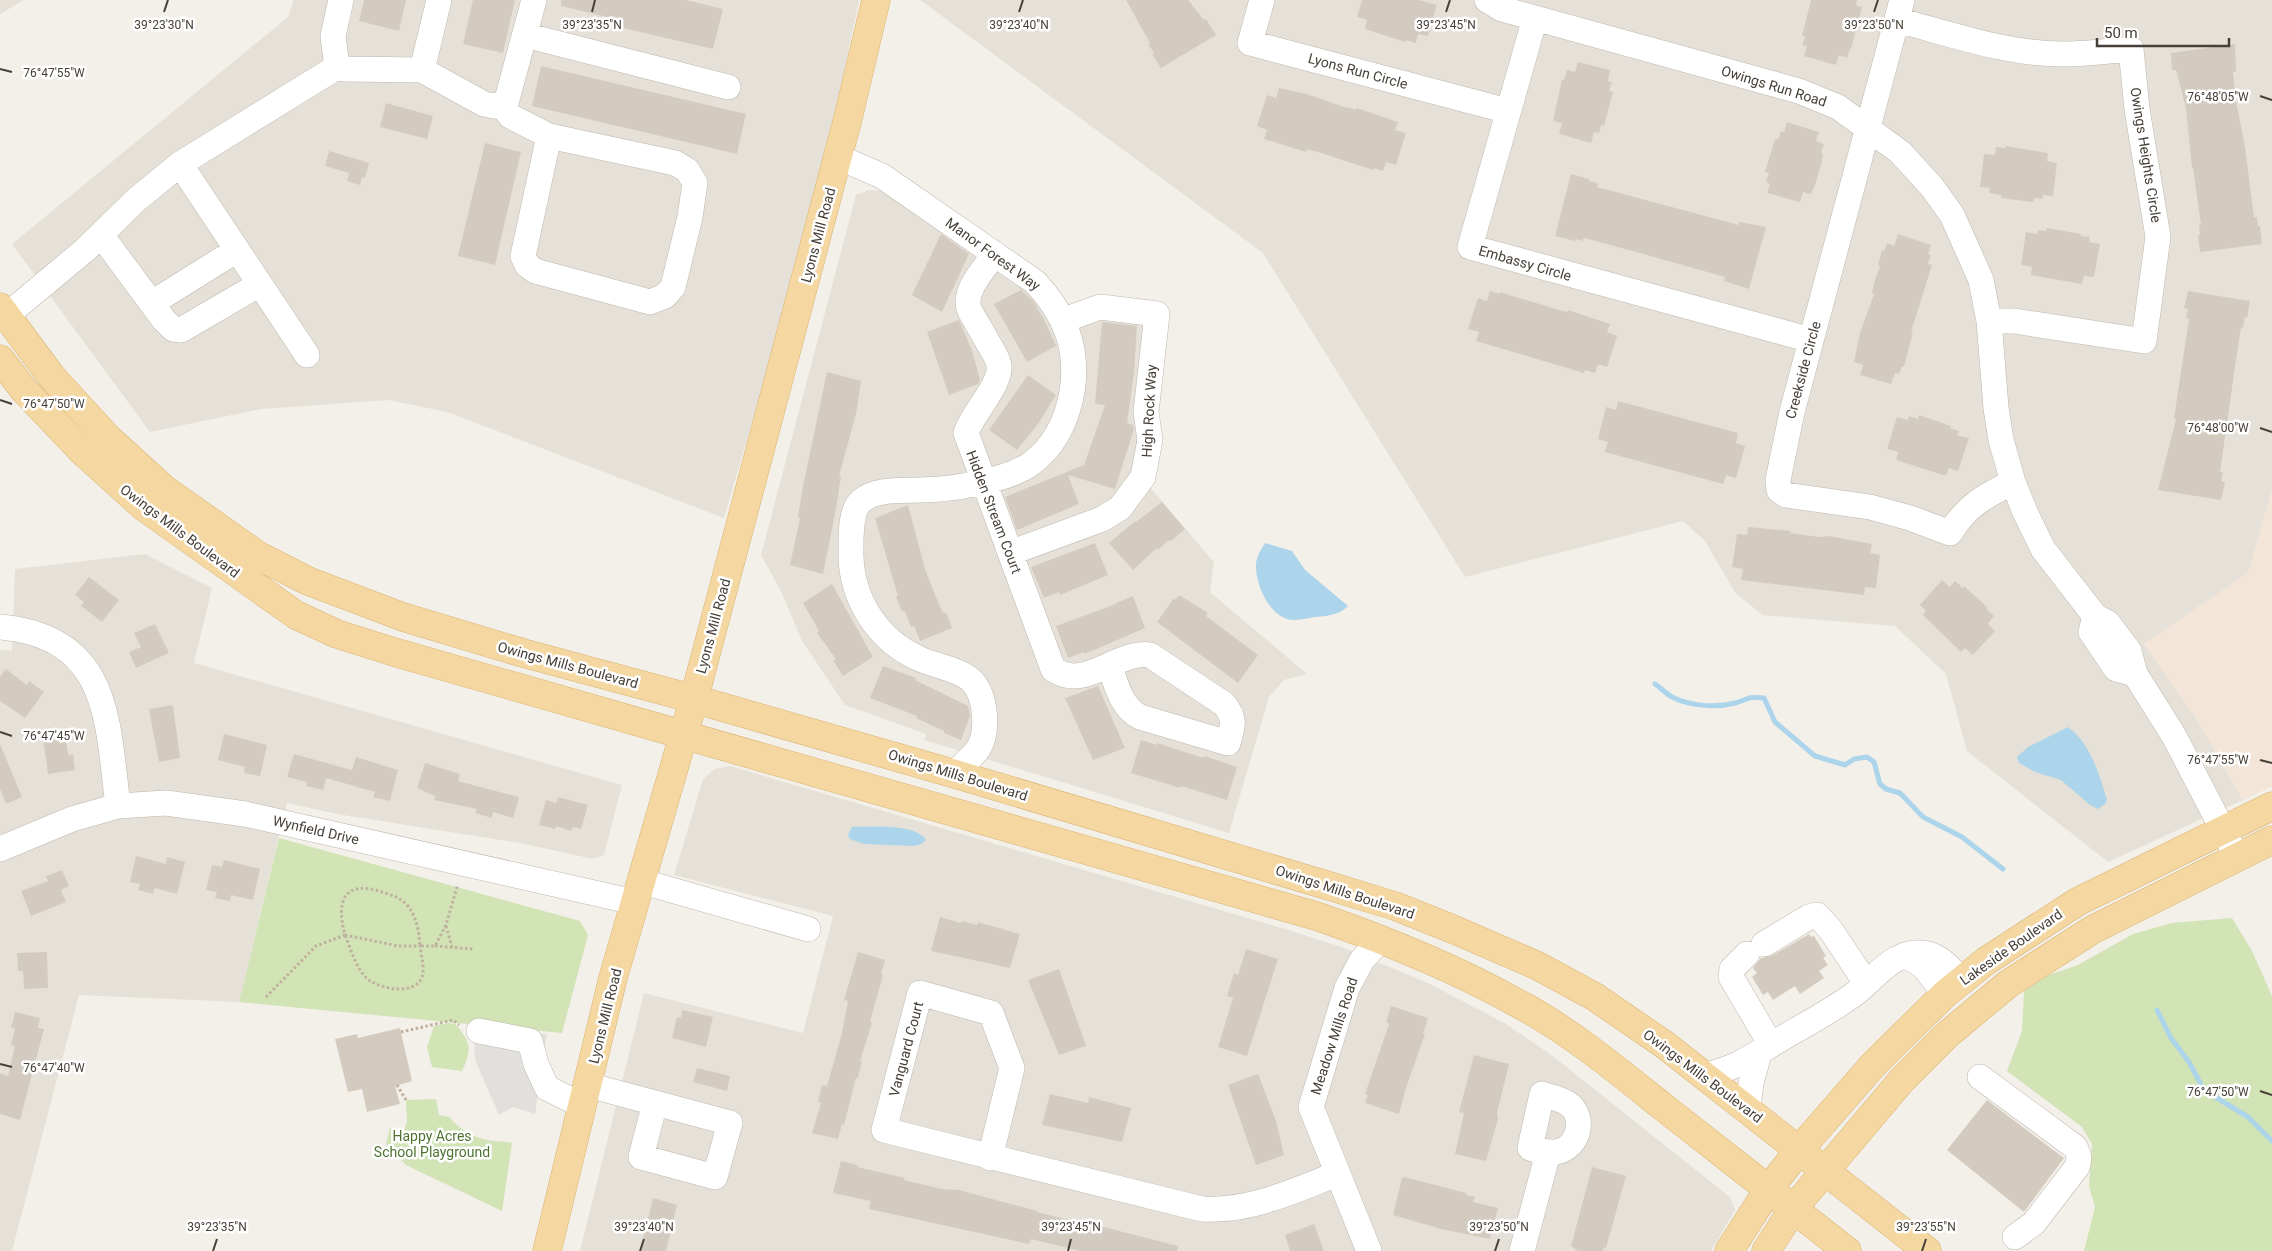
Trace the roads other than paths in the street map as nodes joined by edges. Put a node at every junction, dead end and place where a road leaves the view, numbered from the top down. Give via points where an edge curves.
1 (341, 0) edge
2 (439, 0) edge
3 (534, 0) edge
4 (876, 0) edge
5 (1262, 0) edge
6 (1487, 0) edge
7 (1900, 10) edge
8 (1535, 18) junction
9 (525, 35) junction
10 (337, 67) junction
11 (422, 70) junction
12 (728, 87) dead end
13 (502, 105) junction
14 (1508, 111) junction
15 (1868, 126) junction
16 (549, 136) junction
17 (838, 158) junction
18 (180, 164) junction
19 (101, 235) junction
20 (237, 250) junction
21 (995, 254) junction
22 (260, 284) junction
23 (152, 303) junction
24 (3, 312) edge
25 (1064, 320) junction
26 (1989, 321) junction
27 (1811, 340) junction
28 (307, 355) dead end
29 (0, 359) edge
30 (983, 481) junction
31 (2013, 482) junction
32 (1010, 553) junction
33 (0, 627) edge
34 (1109, 665) junction
35 (694, 699) junction
36 (683, 734) junction
37 (955, 774) junction
38 (118, 806) junction
39 (2272, 806) edge
40 (2223, 831) junction
41 (2272, 840) edge
42 (0, 849) edge
43 (2237, 857) junction
44 (637, 892) junction
45 (808, 929) dead end
46 (1381, 939) junction
47 (1866, 983) junction
48 (1954, 987) junction
49 (479, 1031) road end
50 (1765, 1050) junction
51 (1706, 1075) junction
52 (1980, 1077) dead end
53 (585, 1096) junction
54 (655, 1103) dead end
55 (1748, 1108) junction
56 (1798, 1150) junction
57 (1548, 1152) dead end
58 (990, 1158) junction
59 (1826, 1170) junction
60 (1337, 1174) junction
61 (1768, 1190) junction
62 (1793, 1209) junction
63 (2015, 1237) dead end
64 (547, 1251) edge
65 (1369, 1251) edge
66 (1522, 1251) edge
67 (1729, 1251) edge
68 (1766, 1251) edge
69 (1847, 1251) edge
70 (1928, 1251) edge

1 - 10 street via 333,36
2 - 11 street
3 - 9 street
4 - 17 main road, Lyons Mill Road
5 - 14 street, Lyons Run Circle via 1250,43
6 - 8 street, Owings Run Road via 1502,9
7 - 15 street, Creekside Circle
7 - 26 street, Owings Heights Circle via 1997,46 2065,54 2131,50 2158,237 2144,341 2014,321
8 - 14 street, Embassy Circle
8 - 15 street, Owings Run Road via 1799,91 1838,107
9 - 12 street
9 - 13 street via 506,103
10 - 11 street
10 - 18 street
11 - 13 street via 484,104
13 - 16 street via 510,116
14 - 27 street, Embassy Circle via 1470,247
15 - 26 street, Owings Run Road via 1900,152 1952,215 1981,280
15 - 27 street, Creekside Circle
16 - 16 street via 675,163 687,170 695,183 690,217 672,288 665,296 650,302 535,271 527,266 523,256
17 - 21 street, Manor Forest Way via 882,176
17 - 35 main road, Lyons Mill Road
18 - 19 street via 136,200
18 - 20 street
19 - 23 street
19 - 24 street
20 - 22 street
20 - 23 street
21 - 25 street, Manor Forest Way via 1036,282
21 - 30 street, Hidden Stream Court via 971,290 968,301 999,365 998,376 966,433
22 - 23 street via 180,330 173,329
22 - 28 street
24 - 35 main road, Owings Mills Boulevard via 52,377 108,438 164,489 259,556 308,582 403,617
25 - 30 street, Manor Forest Way via 1074,363 1069,407 1057,435 1029,465
25 - 32 street, High Rock Way via 1100,307 1157,314 1146,412 1150,440 1147,461 1142,478 1120,508
26 - 31 street, Owings Run Road via 1996,408
27 - 31 street, Creekside Circle via 1778,480 1779,490 1786,495 1870,508 1950,533 1961,515 1981,498
29 - 36 main road, Owings Mills Boulevard via 24,390 82,451 144,507 296,615 337,634 394,652
30 - 32 street, Hidden Stream Court
30 - 37 street, Manor Forest Way via 960,488 872,495 861,501 851,533 850,560 856,587 868,616 882,634 919,659 963,676 977,689 984,710 983,738 978,749
31 - 40 street, Owings Run Road via 2043,549 2095,616 2108,623 2129,651 2135,674 2174,736
32 - 34 street, Hidden Stream Court via 1053,669 1070,677
33 - 38 street via 23,629 45,637 70,651 88,669 107,717
34 - 34 street, Hidden Stream Court via 1142,654 1158,659 1224,704 1232,715 1233,726 1228,743 1130,712 1124,705
35 - 36 main road, Lyons Mill Road
35 - 37 main road, Owings Mills Boulevard
36 - 44 main road, Lyons Mill Road
36 - 46 main road, Owings Mills Boulevard via 1316,916
37 - 51 main road, Owings Mills Boulevard via 1395,906 1455,930 1538,966 1595,997
38 - 42 street, Wynfield Drive via 72,819
38 - 44 street, Wynfield Drive via 166,803 211,808 464,864
39 - 40 main road, Lakeside Boulevard
40 - 43 street, Owings Run Road
40 - 48 main road, Lakeside Boulevard via 2077,902 2000,952
41 - 43 main road, Lakeside Boulevard
43 - 59 main road, Lakeside Boulevard via 2092,930 2008,984 1948,1034 1902,1080
44 - 45 street, Wynfield Drive
44 - 53 main road, Lyons Mill Road
46 - 60 street, Meadow Mills Road via 1362,960 1347,988 1311,1107
46 - 61 main road, Owings Mills Boulevard via 1521,1005 1570,1036
47 - 48 street via 1887,965 1906,955 1924,953 1943,960
47 - 50 street via 1851,997
47 - 50 street via 1817,915 1755,949 1732,969 1731,977
48 - 56 main road, Lakeside Boulevard via 1873,1065
49 - 53 street via 530,1041 547,1088
50 - 51 street via 1740,1065
50 - 55 street via 1750,1083
51 - 55 main road, Owings Mills Boulevard
52 - 63 street via 2075,1147 2080,1159 2034,1223
53 - 54 street
53 - 64 main road, Lyons Mill Road
55 - 56 main road, Owings Mills Boulevard
56 - 59 main road, Owings Mills Boulevard
56 - 61 main road, Lakeside Boulevard
57 - 66 street
58 - 58 street, Vanguard Court via 884,1130 920,993 991,1013 1012,1068
58 - 60 street, Vanguard Court via 1182,1205 1222,1210 1268,1201
59 - 62 main road, Lakeside Boulevard
59 - 70 main road, Owings Mills Boulevard
60 - 65 street, Meadow Mills Road
61 - 62 main road, Owings Mills Boulevard
61 - 67 main road, Lakeside Boulevard
62 - 68 main road, Lakeside Boulevard
62 - 69 main road, Owings Mills Boulevard

